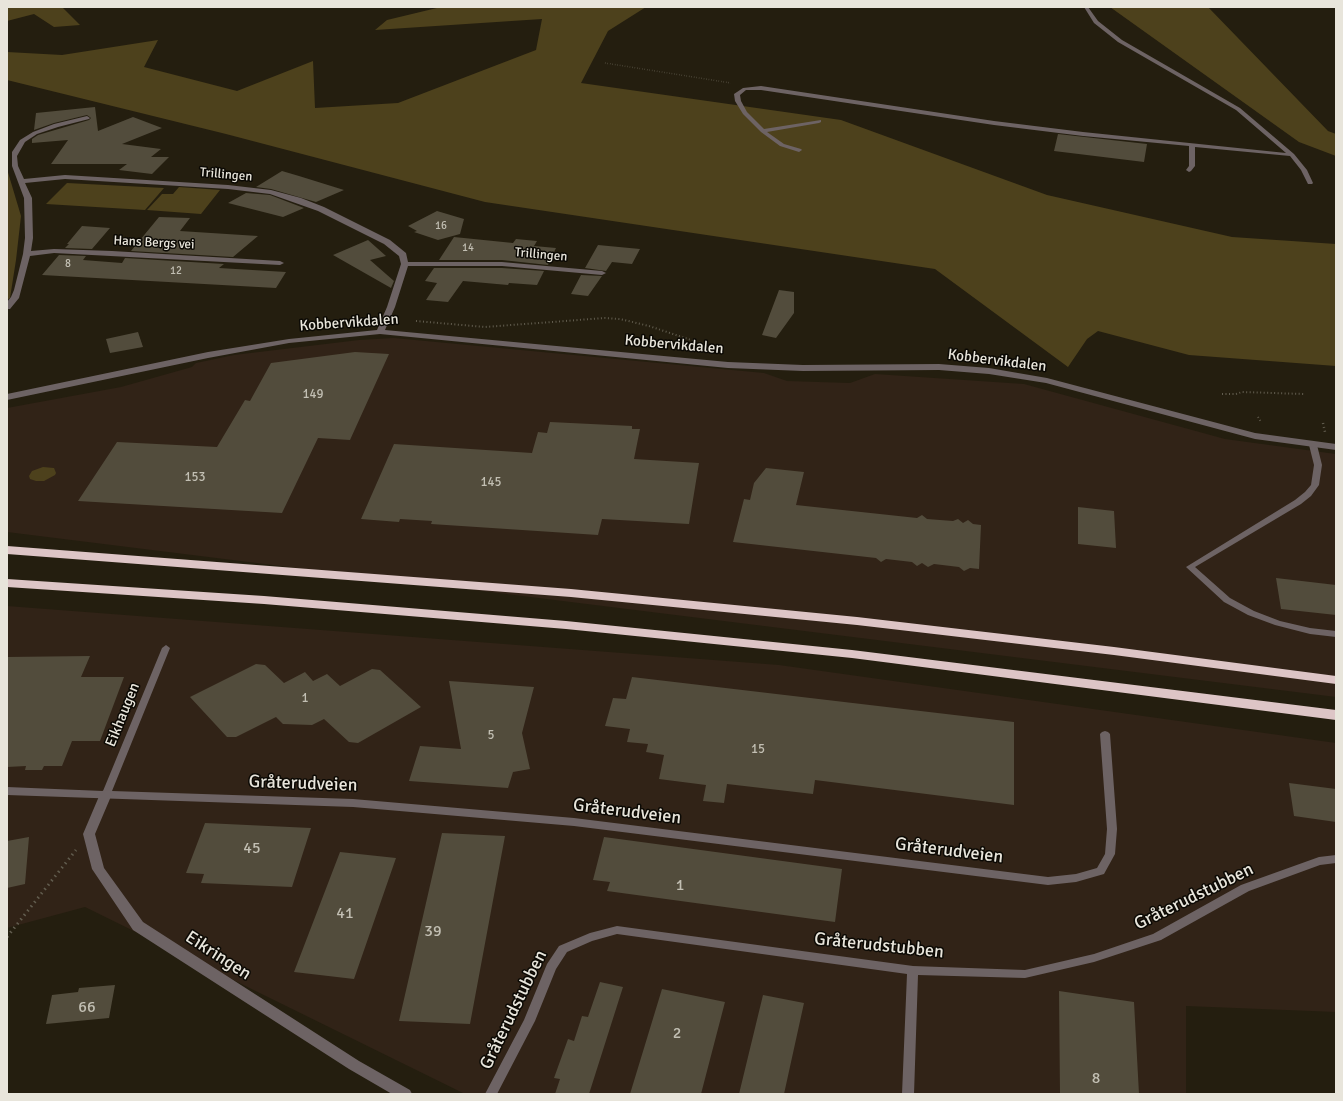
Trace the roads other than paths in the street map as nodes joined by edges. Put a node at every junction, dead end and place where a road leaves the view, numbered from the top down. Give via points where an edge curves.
1 (1086, 7) edge
2 (87, 118) dead end
3 (819, 121) dead end
4 (763, 131) junction
5 (1192, 146) junction
6 (799, 150) dead end
7 (1292, 155) junction
8 (1189, 170) dead end
9 (22, 181) junction
10 (1310, 183) dead end
11 (27, 254) junction
12 (280, 263) dead end
13 (405, 264) junction
14 (602, 273) dead end
15 (7, 307) edge
16 (380, 332) junction
17 (7, 397) edge
18 (1313, 445) junction
19 (1336, 447) edge
20 (7, 550) edge
21 (7, 582) edge
22 (1336, 634) edge
23 (166, 648) dead end
24 (1336, 680) edge
25 (1336, 715) edge
26 (1105, 734) dead end
27 (7, 791) edge
28 (106, 794) junction
29 (1336, 859) edge
30 (913, 970) junction
31 (405, 1094) edge
32 (491, 1094) edge
33 (908, 1094) edge

1 - 7 lane via 1096,22 1111,34 1238,109
2 - 9 street via 42,130 22,141 14,156 15,166
3 - 4 lane
4 - 5 lane via 745,113 737,96 745,89 761,88 994,123
4 - 6 lane via 782,145
5 - 7 lane
5 - 8 lane via 1192,166
7 - 10 lane
9 - 11 street via 28,198
9 - 13 street, Trillingen via 48,177 81,177 271,192 304,202 360,227 397,250 403,255
11 - 12 street, Hans Bergs vei via 54,251 112,253
11 - 15 street via 17,294
13 - 14 street, Trillingen via 502,264
13 - 16 street
16 - 17 street, Kobbervikdalen via 289,341 208,355
16 - 18 street, Kobbervikdalen via 451,336 728,365 990,371 1047,381 1249,435
18 - 19 street, Kobbervikdalen
18 - 22 lane via 1318,474 1315,485 1308,494 1190,567 1227,600 1251,612 1278,623
20 - 24 highway via 571,592 857,621
21 - 25 highway via 264,600 662,634 852,654
23 - 28 lane, Eikhaugen
26 - 28 lane, Gråterudveien via 1112,829 1110,854 1100,871 1076,878 1048,881 574,822 353,803
27 - 28 lane, Gråterudveien
28 - 31 street, Eikringen via 89,834 98,869 138,926 354,1065
29 - 30 lane, Gråterudstubben via 1320,861 1245,888 1157,937 1094,958 1025,974
30 - 32 lane, Gråterudstubben via 617,930 590,937 563,949 551,966 529,1021
30 - 33 lane

